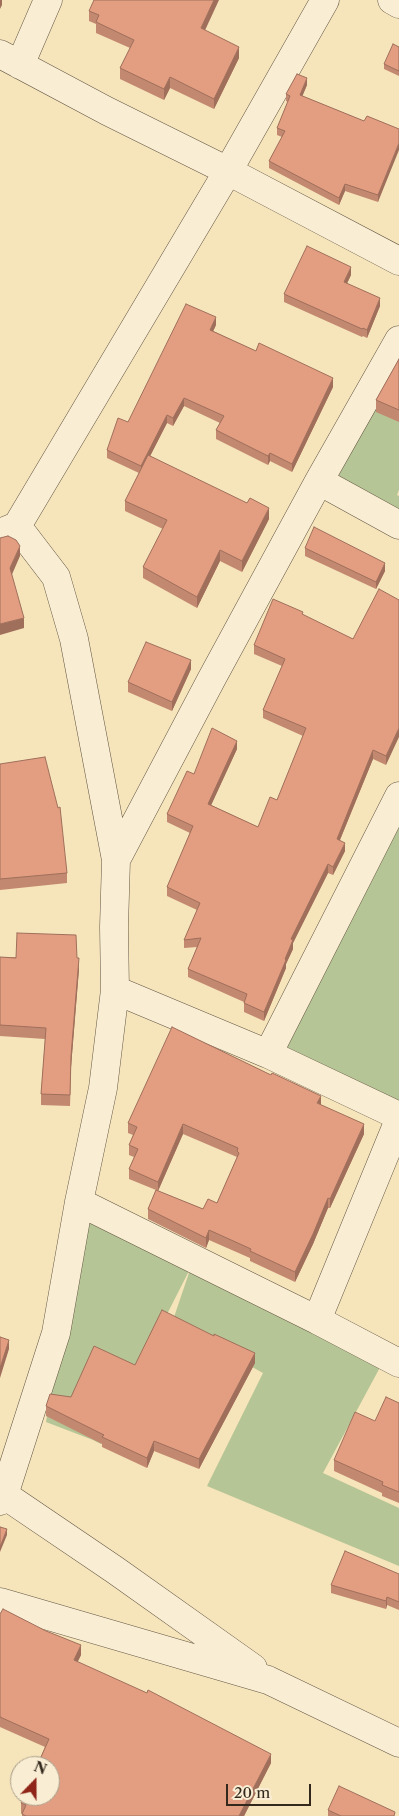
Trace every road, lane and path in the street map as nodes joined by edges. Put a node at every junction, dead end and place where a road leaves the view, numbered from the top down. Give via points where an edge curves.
1 (48, 0) edge
2 (325, 0) edge
3 (392, 0) edge
4 (399, 4) edge
5 (10, 59) edge
6 (228, 171) junction
7 (399, 260) edge
8 (399, 340) edge
9 (319, 481) junction
10 (399, 525) edge
11 (8, 530) edge
12 (399, 796) edge
13 (116, 860) junction
14 (115, 990) junction
15 (268, 1054) junction
16 (399, 1116) edge
17 (399, 1120) edge
18 (79, 1202) junction
19 (317, 1320) junction
20 (399, 1363) edge
21 (1, 1496) edge
22 (0, 1602) edge
23 (268, 1680) junction
24 (399, 1743) edge

1 - 5 street
2 - 6 street
3 - 4 street
5 - 6 street
6 - 7 street
6 - 11 street
8 - 9 street
9 - 10 street
9 - 13 street
11 - 13 street via 56,577 66,606
12 - 15 street
13 - 14 street
14 - 15 street
14 - 18 street via 103,1088
15 - 16 street
17 - 19 street
18 - 19 street
18 - 21 street via 56,1333
19 - 20 street
21 - 23 street via 115,1570
22 - 23 street
23 - 24 street

